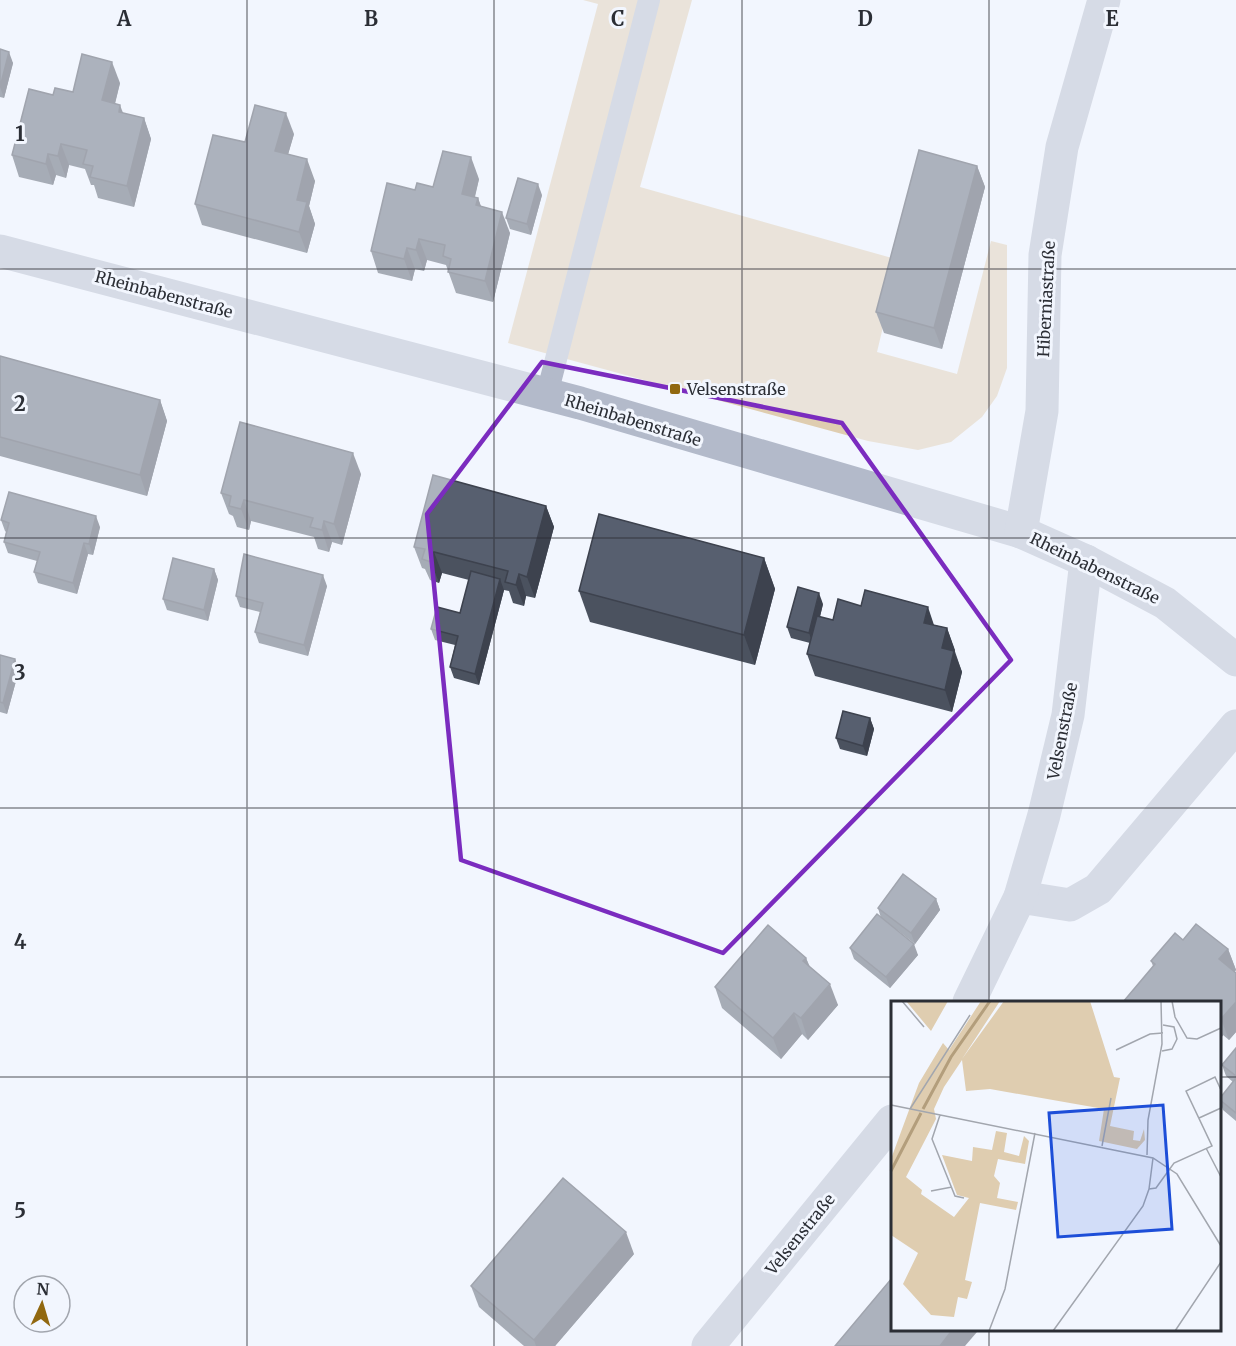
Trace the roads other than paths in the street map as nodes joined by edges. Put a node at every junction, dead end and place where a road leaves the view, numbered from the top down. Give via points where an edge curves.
1 (649, 0) edge
2 (1104, 0) edge
3 (0, 251) edge
4 (547, 394) junction
5 (1021, 532) junction
6 (1086, 561) junction
7 (1236, 660) edge
8 (1236, 726) edge
9 (1020, 897) junction
10 (969, 1001) edge
11 (891, 1122) edge
12 (708, 1346) edge

1 - 4 lane
2 - 5 street, Hiberniastraße via 1062,147 1046,255 1042,411
3 - 4 street, Rheinbabenstraße
4 - 5 street, Rheinbabenstraße
5 - 6 street, Rheinbabenstraße
6 - 7 street, Rheinbabenstraße via 1166,603
6 - 9 street, Velsenstraße via 1068,715
8 - 9 street via 1098,889 1070,905
9 - 10 street, Velsenstraße
11 - 12 street, Velsenstraße

